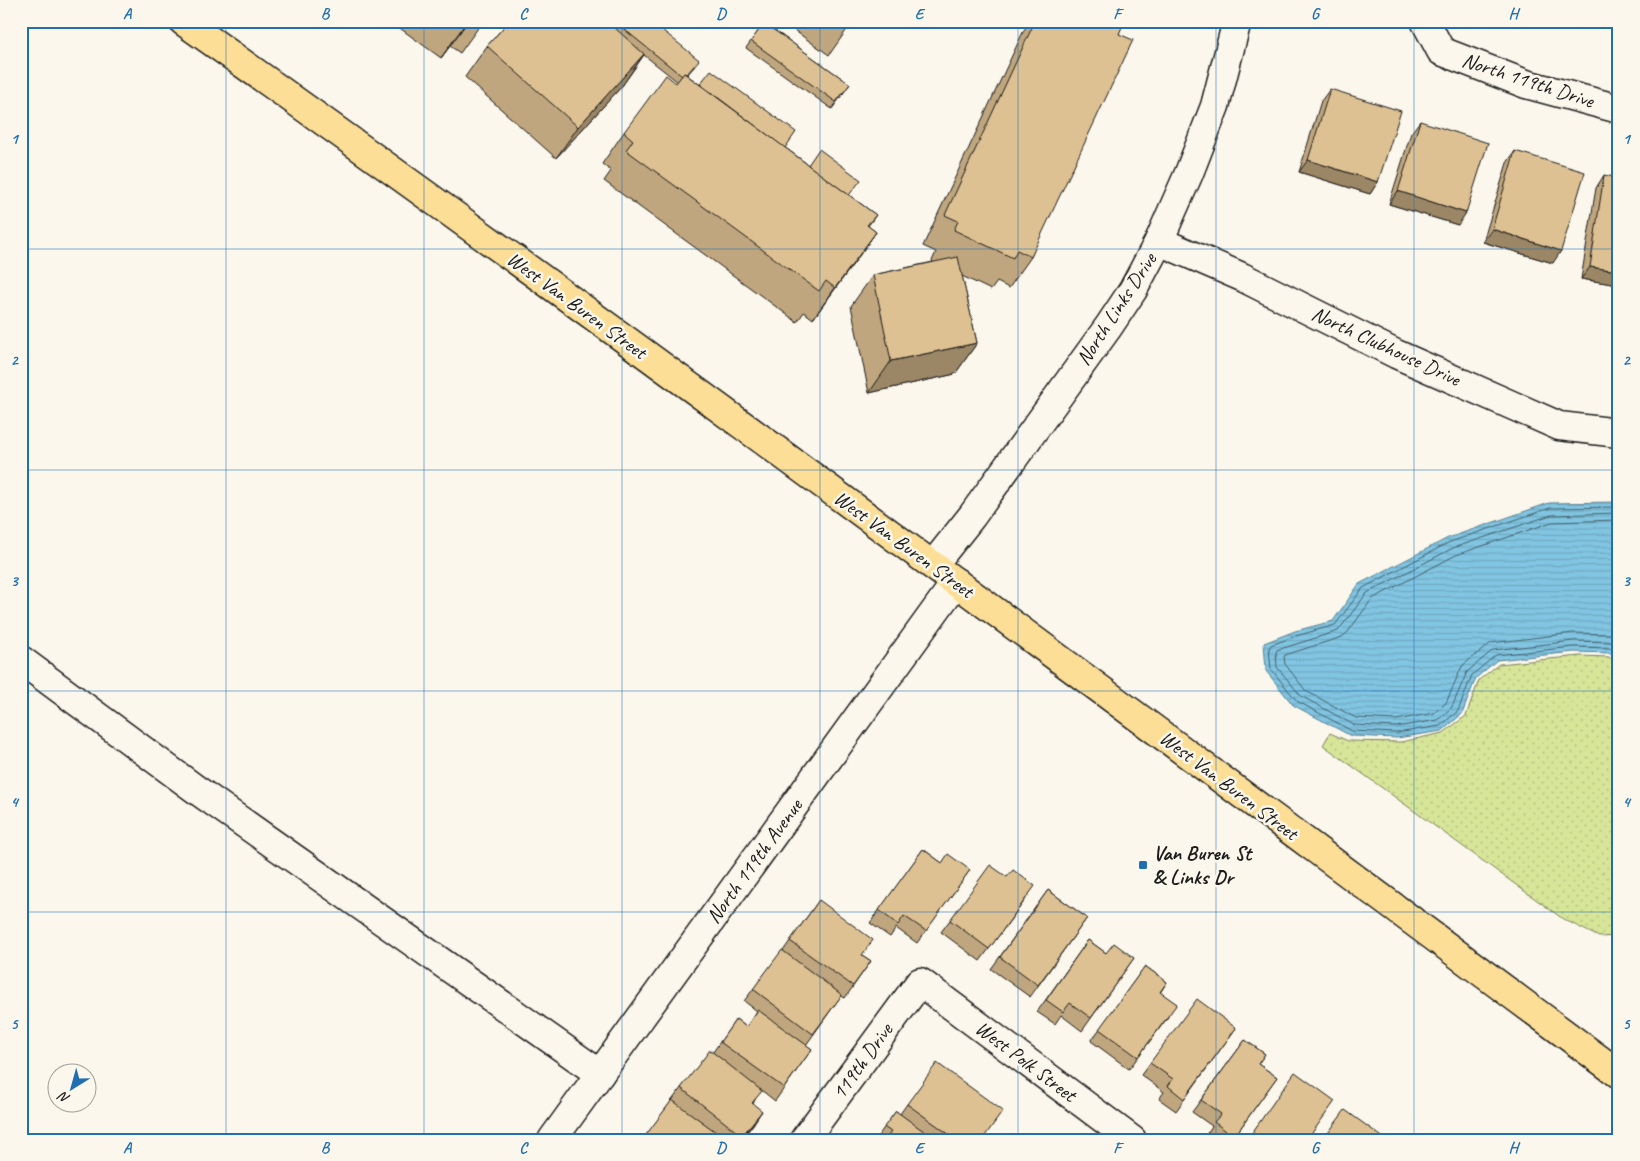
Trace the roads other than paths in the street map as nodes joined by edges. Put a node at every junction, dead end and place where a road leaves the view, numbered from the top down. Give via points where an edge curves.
1 (183, 21) edge
2 (1237, 21) edge
3 (1425, 21) edge
4 (1619, 110) edge
5 (1158, 241) junction
6 (1619, 433) edge
7 (933, 565) junction
8 (956, 582) junction
9 (21, 660) edge
10 (920, 982) joint
11 (600, 1074) junction
12 (1619, 1074) edge
13 (552, 1140) edge
14 (804, 1140) edge
15 (1132, 1140) edge

1 - 7 main road, West Van Buren Street
2 - 5 street, North Links Drive via 1215,106
3 - 4 street, North 119th Drive via 1442,51 1526,84
5 - 6 street, North Clubhouse Drive via 1242,277 1396,354 1560,426
5 - 7 street, North Links Drive via 1133,290 1109,326
7 - 8 main road, West Van Buren Street
8 - 11 street, North 119th Avenue
8 - 12 main road, West Van Buren Street
9 - 11 street via 194,788
10 - 14 street, 119th Drive
10 - 15 street, West Polk Street
11 - 13 street, North 119th Avenue

